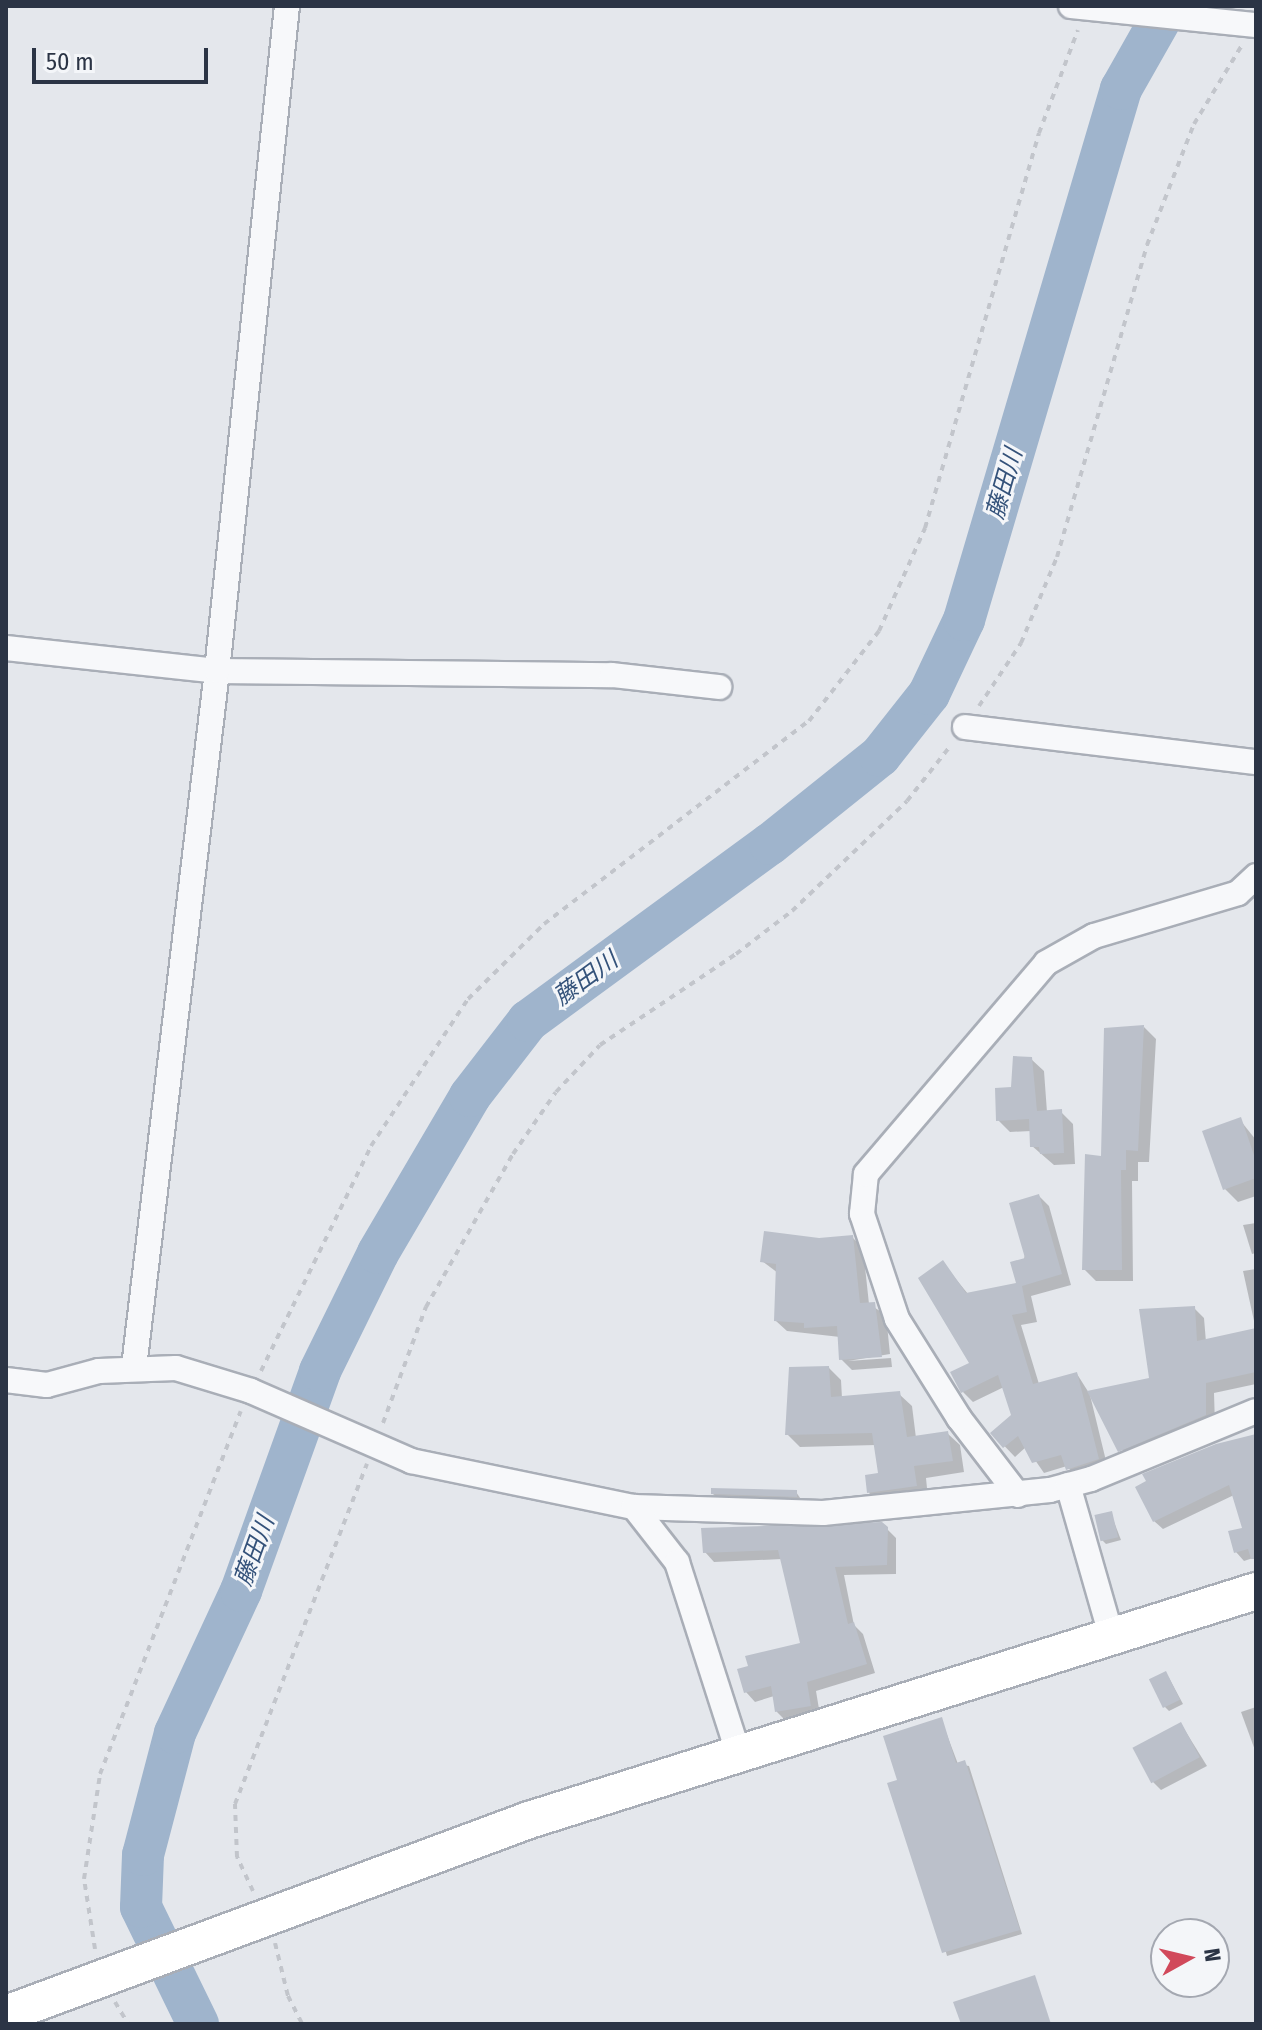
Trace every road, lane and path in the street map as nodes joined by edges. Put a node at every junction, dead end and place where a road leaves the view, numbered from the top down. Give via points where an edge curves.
1 (287, 6) edge
2 (1088, 7) edge
3 (1255, 25) edge
4 (6, 648) edge
5 (217, 671) junction
6 (719, 687) dead end
7 (965, 727) junction
8 (1256, 762) edge
9 (1256, 876) edge
10 (134, 1367) junction
11 (6, 1380) edge
12 (251, 1391) junction
13 (1256, 1411) edge
14 (374, 1448) junction
15 (1068, 1485) junction
16 (1018, 1495) junction
17 (634, 1507) junction
18 (1256, 1591) edge
19 (1112, 1638) junction
20 (738, 1752) junction
21 (264, 1915) junction
22 (103, 1977) junction
23 (6, 2014) edge
24 (128, 2024) edge
25 (302, 2024) edge

1 - 5 street
2 - 3 street
2 - 12 path via 1039,133 925,528 879,631 809,721 544,924 468,999 371,1146
3 - 7 path via 1194,124 1147,245 1057,557 1021,643
4 - 5 street
5 - 6 street via 612,675
5 - 10 street
7 - 8 street
7 - 14 path via 907,801 792,911 600,1045 556,1092 513,1154 426,1307
9 - 16 street via 1238,893 1094,936 1046,963 866,1174 860,1200 865,1229 897,1319 967,1430
10 - 11 street via 47,1385
10 - 12 street via 176,1368
12 - 14 street
12 - 22 path via 100,1774 84,1879
13 - 15 street
14 - 17 street via 411,1461
14 - 21 path via 235,1804 237,1857
15 - 16 street
15 - 19 street
16 - 17 street via 823,1513
17 - 20 street via 677,1562
18 - 19 street
19 - 20 street
20 - 21 street
21 - 22 street
21 - 25 path via 288,1996
22 - 23 street
22 - 24 path

